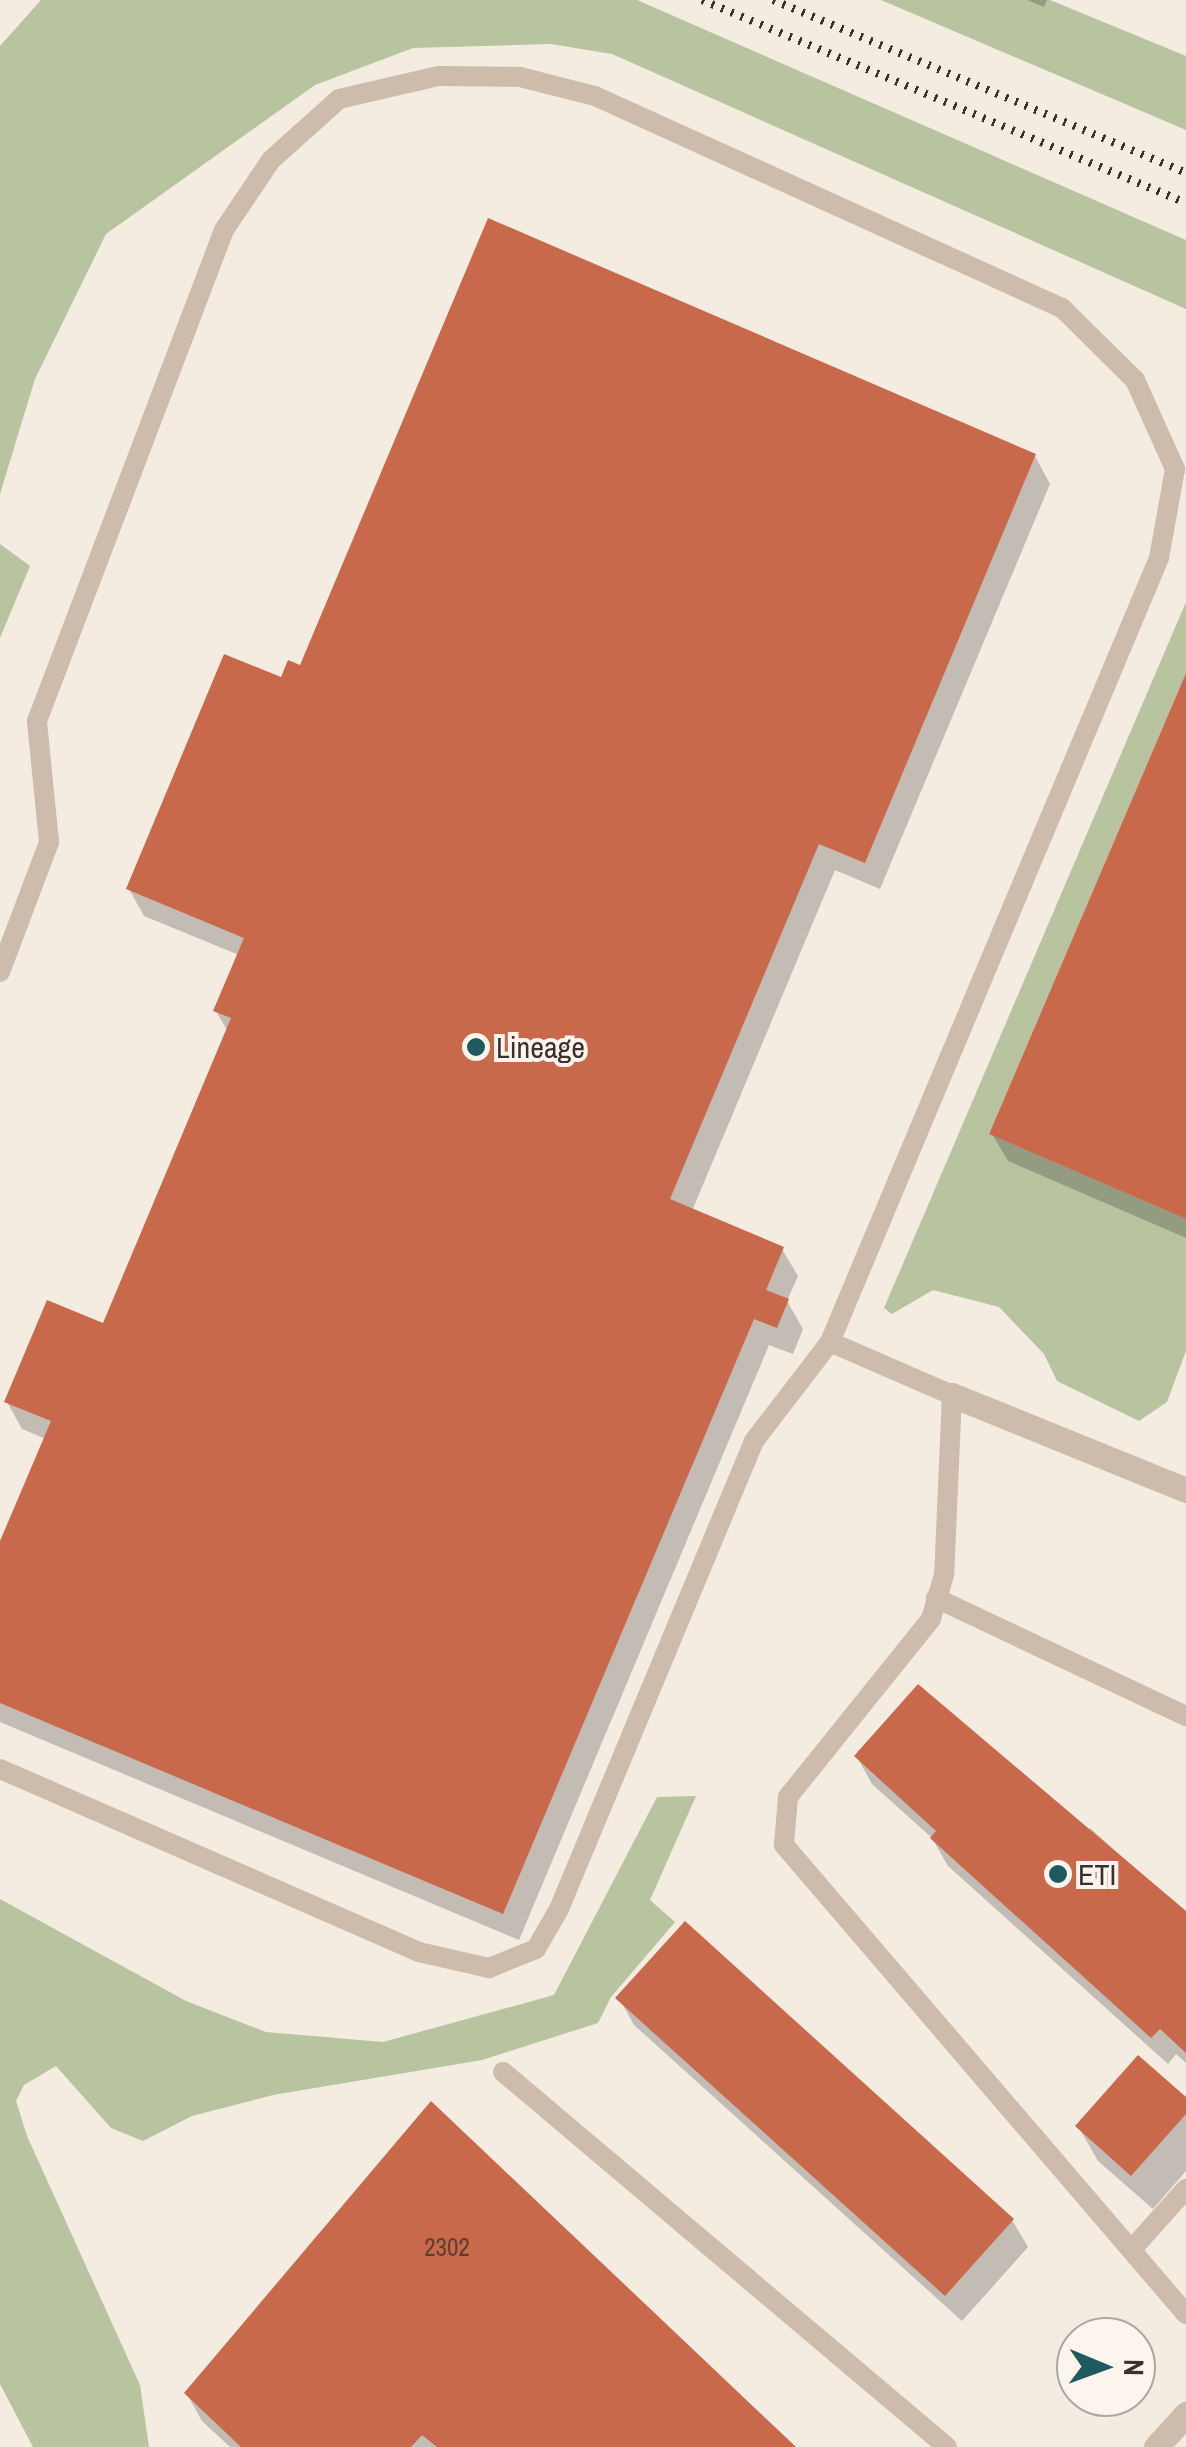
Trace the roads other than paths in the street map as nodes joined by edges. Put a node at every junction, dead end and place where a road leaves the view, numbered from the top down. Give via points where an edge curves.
1 (0, 972) edge
2 (830, 1342) junction
3 (952, 1395) junction
4 (1186, 1490) edge
5 (936, 1598) junction
6 (1186, 1716) edge
7 (0, 1769) edge
8 (502, 2072) dead end
9 (1186, 2189) edge
10 (1132, 2250) junction
11 (1186, 2314) edge
12 (1186, 2414) edge
13 (948, 2447) edge
14 (1156, 2447) edge

1 - 2 lane via 48,842 37,721 224,230 271,160 338,99 439,76 520,77 595,96 1062,308 1134,380 1175,468 1159,558
2 - 3 lane
2 - 7 lane via 754,1441 536,1949 489,1968 418,1952
3 - 4 street
3 - 5 lane via 944,1575
5 - 6 lane
5 - 10 lane via 931,1619 788,1797 784,1845
8 - 13 lane
9 - 10 lane
10 - 11 lane
12 - 14 street

